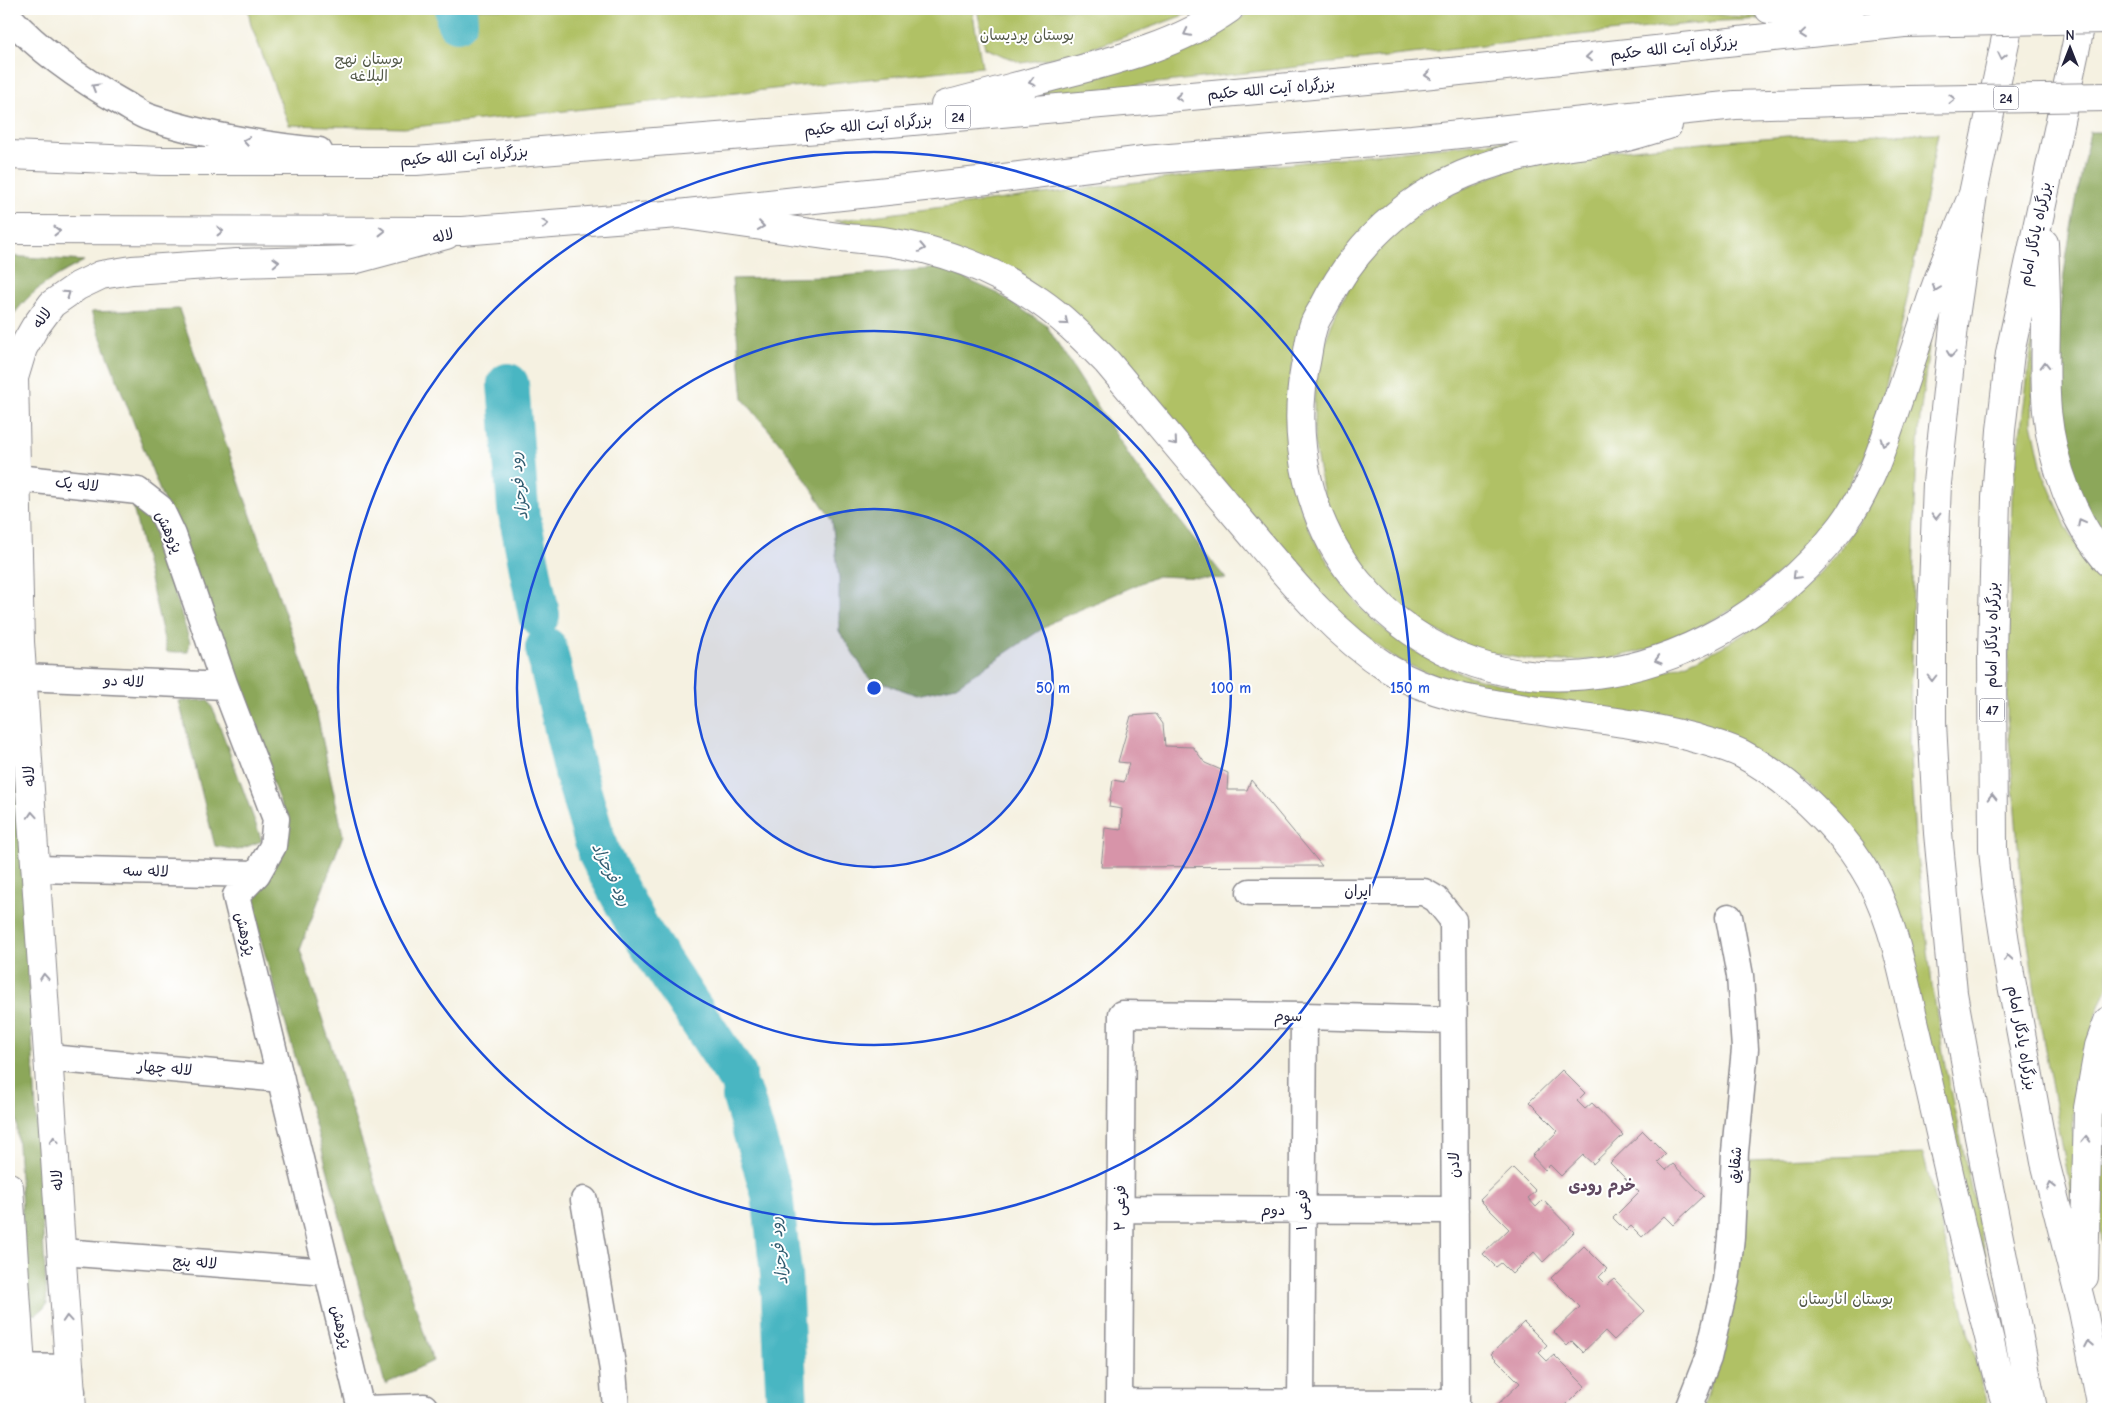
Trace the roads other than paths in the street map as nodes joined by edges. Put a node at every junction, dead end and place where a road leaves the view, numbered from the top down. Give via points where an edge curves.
1 (1228, 9) edge
2 (1769, 9) edge
3 (2012, 9) edge
4 (2084, 9) edge
5 (9, 18) edge
6 (2108, 19) edge
7 (1904, 23) junction
8 (2108, 96) edge
9 (1735, 106) junction
10 (869, 125) junction
11 (9, 155) edge
12 (416, 161) junction
13 (1973, 194) junction
14 (2043, 199) junction
15 (678, 214) junction
16 (9, 230) edge
17 (462, 231) junction
18 (17, 478) junction
19 (138, 490) joint
20 (2108, 562) edge
21 (23, 676) junction
22 (225, 686) junction
23 (36, 869) junction
24 (256, 874) junction
25 (1250, 892) dead end
26 (1729, 917) dead end
27 (1453, 920) joint
28 (1122, 1014) joint
29 (1304, 1016) junction
30 (1454, 1020) junction
31 (2108, 1021) edge
32 (49, 1058) junction
33 (281, 1079) junction
34 (9, 1187) edge
35 (584, 1200) dead end
36 (1120, 1209) junction
37 (1302, 1210) junction
38 (1455, 1210) junction
39 (11, 1251) edge
40 (62, 1252) junction
41 (328, 1272) junction
42 (2083, 1311) junction
43 (16, 1386) edge
44 (71, 1390) edge
45 (1300, 1404) junction
46 (1456, 1406) edge
47 (424, 1407) dead end
48 (361, 1409) edge
49 (365, 1409) edge
50 (616, 1409) edge
51 (1688, 1409) edge
52 (2008, 1409) edge
53 (2033, 1409) edge
54 (2102, 1409) edge

1 -> 10 main road via 1169,42 1120,60
2 - 7 main road
3 -> 13 main road
4 - 14 main road, بزرگراه یادگار امام / 47
12 -> 5 street via 286,148 218,136 149,118 91,85
6 - 7 main road, 24, bridge
7 -> 10 main road, بزرگراه آیت الله حکیم / 24 via 1423,75
9 -> 8 main road, 24, bridge
13 -> 9 main road via 1933,295 1881,452 1866,486 1844,523 1821,550 1754,612 1714,636 1670,656 1592,676 1542,676 1501,671 1458,657 1415,634 1375,602 1343,564 1324,531 1304,462 1300,421 1302,383 1313,327 1337,280 1357,252 1394,216 1434,190 1472,171 1516,156 1615,140
9 - 15 main road, 24 via 1412,139 1144,160
10 - 12 main road, بزرگراه آیت الله حکیم / 24
11 - 12 main road, بزرگراه آیت الله حکیم / 24 via 161,161
13 -> 53 main road via 1955,317 1937,483 1932,722 1938,833 1953,993
20 -> 14 main road via 2078,518 2052,443 2045,367
42 -> 14 main road, بزرگراه یادگار امام / 47 via 2046,1162 2010,974 1993,849 1993,595 2000,430 2010,352
17 -> 15 main road, 24
15 -> 52 main road via 887,242 931,250 971,264 1039,301 1074,328 1306,598 1344,635 1390,670 1442,693 1484,703 1632,724 1714,744 1741,754 1803,798 1848,844 1866,871 1886,912
16 -> 17 main road, 24
18 -> 17 main road, لاله via 14,378 23,348 52,304 78,286 101,275 132,270 353,260
18 - 19 street, لاله یک
18 - 21 main road, لاله
19 - 22 street, پژوهش via 160,508 174,535
21 - 22 street, لاله دو
23 -> 21 main road, لاله
22 - 24 street, پژوهش via 276,818 273,846
23 - 24 street, لاله سه
32 -> 23 main road, لاله
24 - 33 street, پژوهش via 236,896
25 - 27 street, ایران via 1424,892 1436,899
26 - 51 street, شقایق via 1740,976 1746,1049 1735,1152 1731,1237 1726,1281 1708,1358
27 - 30 street, لادن
28 - 29 street, سوم
28 - 36 street, فرعی ۲
29 - 30 street, سوم
29 - 37 street, فرعی ۱
30 - 38 street, لادن
42 -> 31 main road via 2088,1108 2099,1046
32 - 33 street, لاله چهار
40 -> 32 main road, لاله
33 - 41 street, پژوهش
34 - 39 main road
35 - 50 street
36 - 37 street, دوم
36 - 45 street, فرعی ۲ via 1118,1402
37 - 38 street, دوم
37 - 45 street, فرعی ۱
38 - 46 street, لادن
39 - 43 main road
40 - 41 street, لاله پنج
44 -> 40 main road, لاله
41 - 48 street, پژوهش
54 -> 42 main road, بزرگراه یادگار امام / 47
43 - 44 street
45 - 46 street
47 - 49 street

